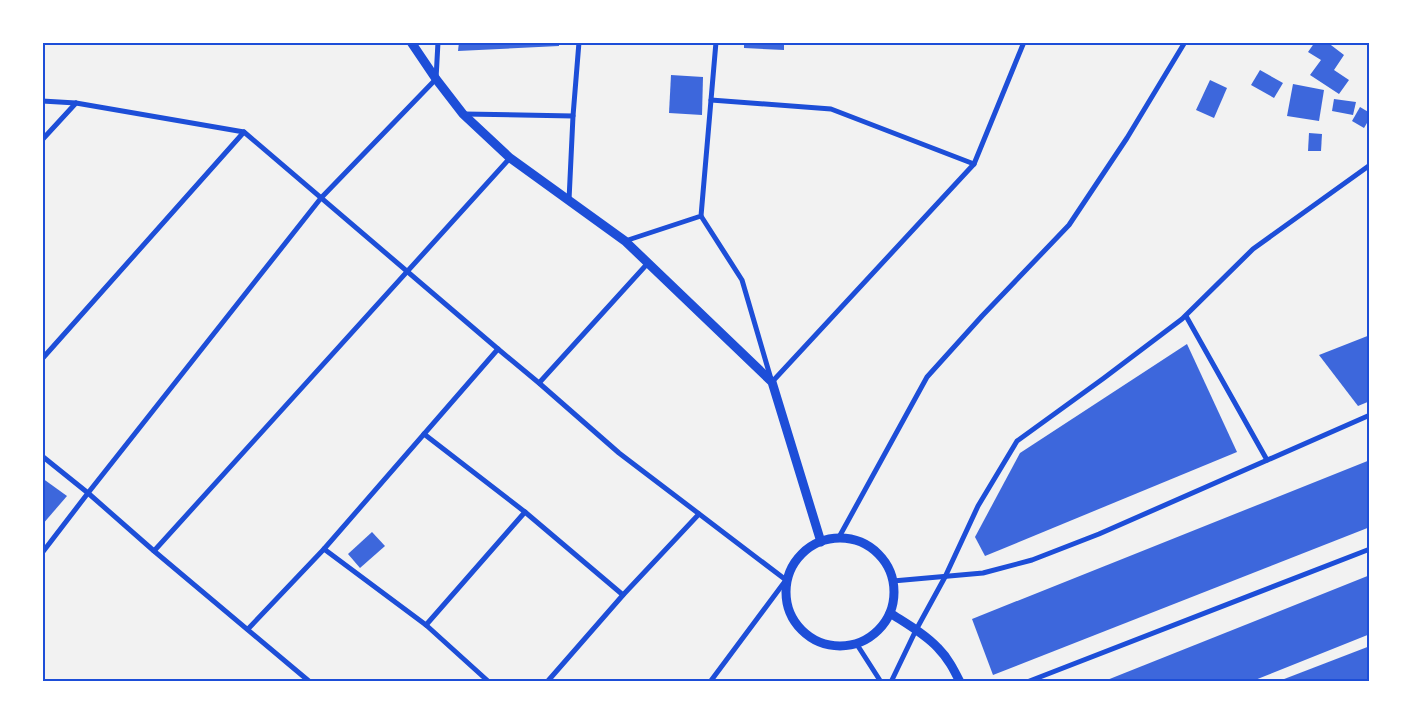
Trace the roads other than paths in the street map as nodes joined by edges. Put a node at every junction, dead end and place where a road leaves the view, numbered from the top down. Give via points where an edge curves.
1 (411, 42) edge
2 (438, 42) edge
3 (579, 42) edge
4 (716, 42) edge
5 (1024, 42) edge
6 (1185, 42) edge
7 (436, 79) junction
8 (42, 100) edge
9 (711, 100) junction
10 (76, 103) junction
11 (463, 114) junction
12 (573, 116) junction
13 (244, 132) junction
14 (42, 140) edge
15 (510, 158) junction
16 (974, 164) junction
17 (1370, 165) edge
18 (321, 198) junction
19 (569, 201) junction
20 (701, 216) junction
21 (625, 241) junction
22 (648, 263) junction
23 (408, 272) junction
24 (1186, 316) junction
25 (498, 349) junction
26 (42, 359) edge
27 (772, 382) junction
28 (540, 383) junction
29 (1370, 415) edge
30 (424, 434) junction
31 (42, 456) edge
32 (1267, 460) junction
33 (88, 493) junction
34 (525, 512) junction
35 (700, 514) junction
36 (838, 539) junction
37 (821, 542) junction
38 (324, 549) junction
39 (1370, 549) edge
40 (154, 550) junction
41 (42, 553) edge
42 (945, 577) junction
43 (786, 580) junction
44 (893, 581) junction
45 (623, 595) junction
46 (890, 613) junction
47 (426, 625) junction
48 (248, 629) junction
49 (916, 630) junction
50 (856, 643) junction
51 (310, 682) edge
52 (489, 682) edge
53 (547, 682) edge
54 (710, 682) edge
55 (881, 682) edge
56 (891, 682) edge
57 (960, 682) edge
58 (1027, 682) edge

1 - 7 street
2 - 7 street
3 - 12 street
4 - 9 street
5 - 16 street
6 - 36 street via 1127,138 1068,225 927,377
7 - 11 street
7 - 18 street
8 - 10 street
9 - 16 street via 831,109
9 - 20 street
10 - 13 street
10 - 14 street
11 - 12 street
11 - 15 street
12 - 19 street
13 - 18 street
13 - 26 street
15 - 19 street
15 - 23 street
16 - 27 street
17 - 24 street via 1253,248
18 - 23 street
18 - 33 street
19 - 21 street
20 - 21 street
20 - 27 street via 742,280
21 - 22 street
22 - 27 street
22 - 28 street
23 - 25 street
23 - 40 street
24 - 32 street
24 - 42 street via 1017,441 978,506
25 - 28 street
25 - 30 street
27 - 37 street
28 - 35 street via 620,453
29 - 32 street
30 - 34 street
30 - 38 street
31 - 33 street
32 - 42 street via 1032,560 983,573
33 - 40 street
33 - 41 street
34 - 45 street
34 - 47 street
35 - 43 street
35 - 45 street
36 - 37 street
36 - 44 street via 854,539 872,547 884,559
37 - 43 street via 802,553
38 - 47 street
38 - 48 street
39 - 58 street
40 - 48 street
42 - 44 street
42 - 49 street
43 - 50 street via 786,600 792,618 803,632 821,643 839,647
43 - 54 street
44 - 46 street via 895,595
45 - 53 street
46 - 49 street
46 - 50 street via 886,623 865,641
47 - 52 street
48 - 51 street
49 - 56 street
49 - 57 street via 940,649
50 - 55 street

